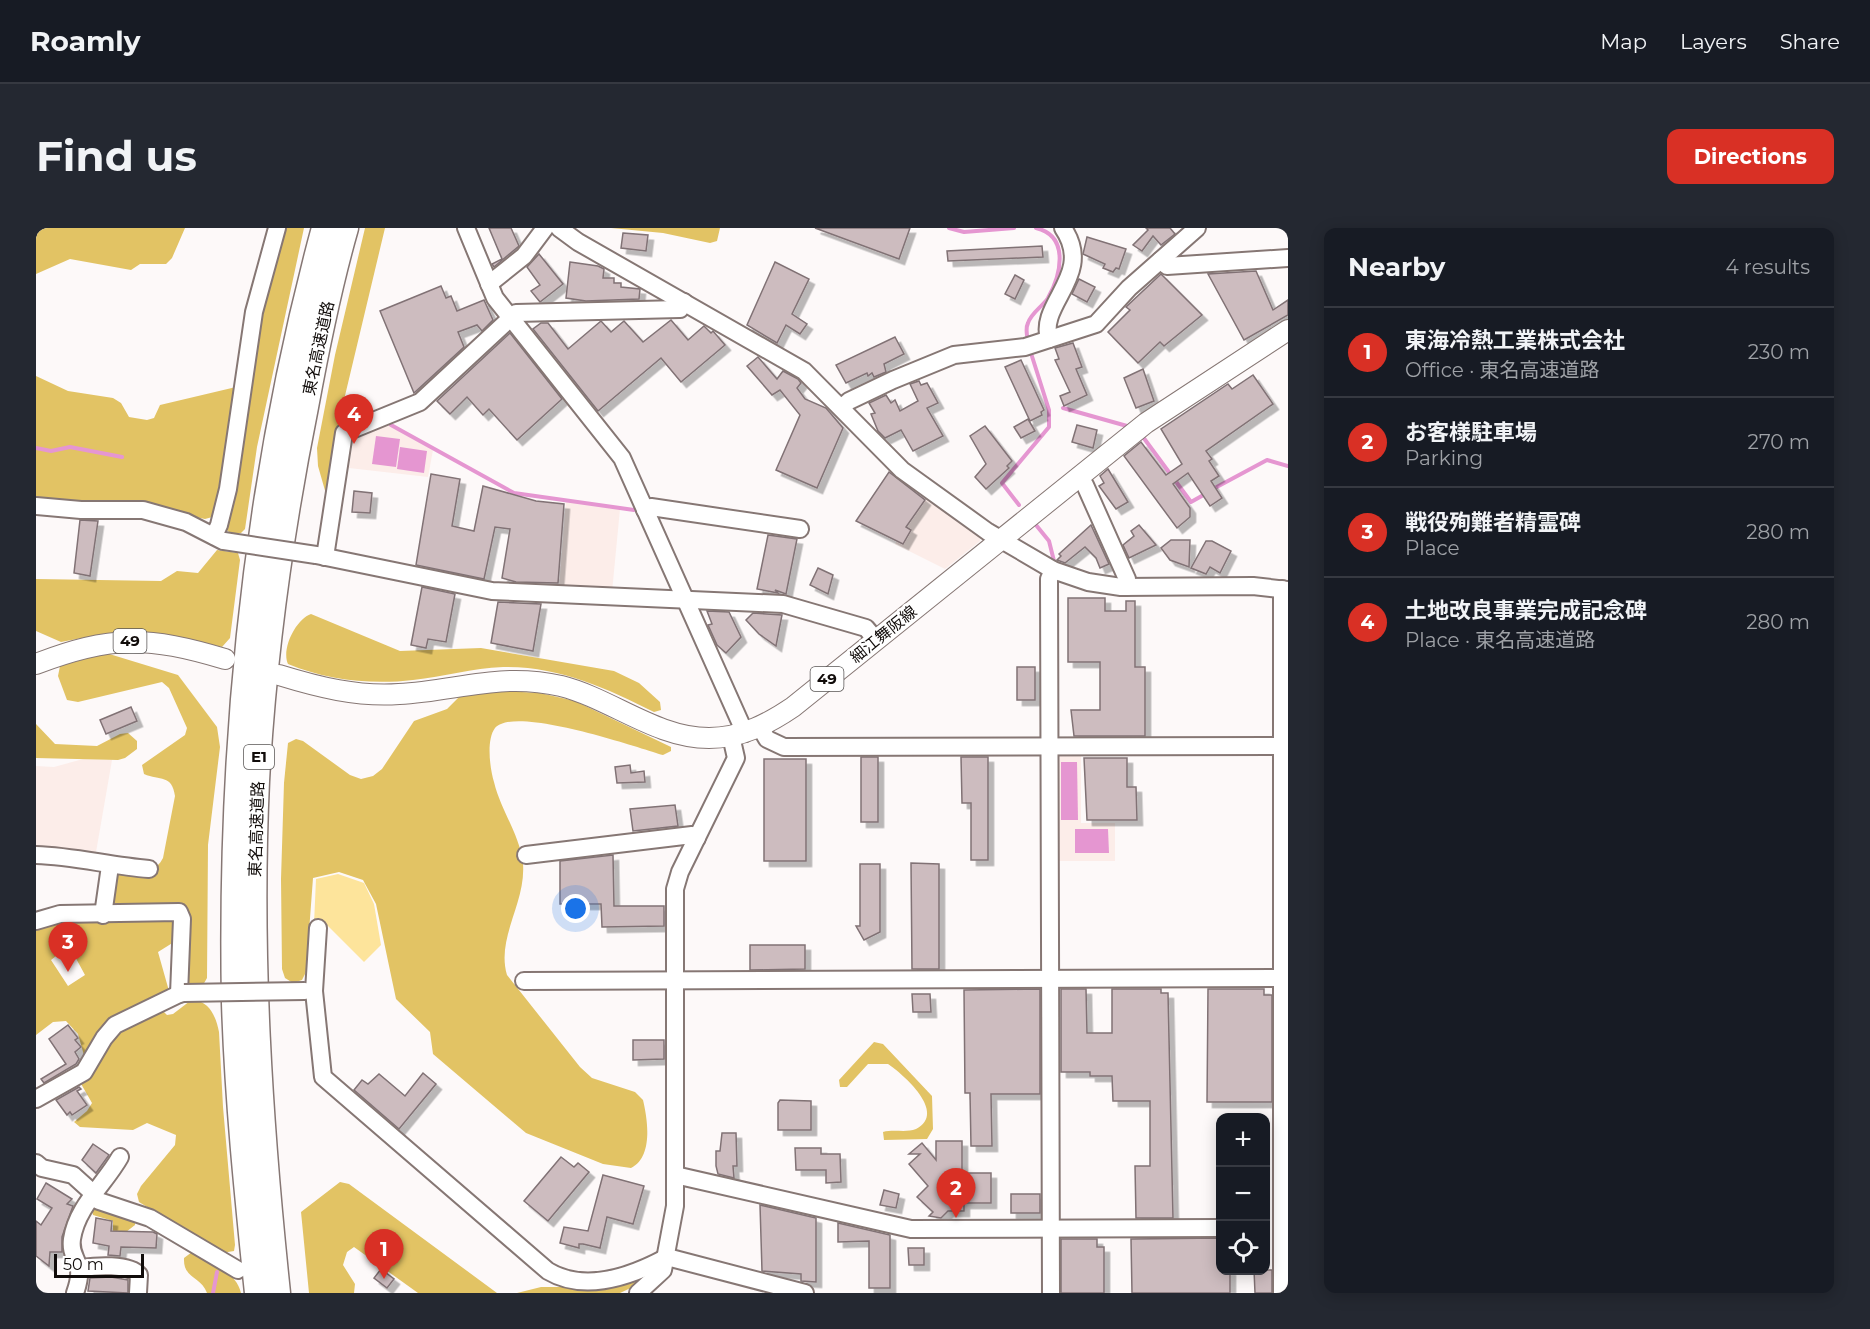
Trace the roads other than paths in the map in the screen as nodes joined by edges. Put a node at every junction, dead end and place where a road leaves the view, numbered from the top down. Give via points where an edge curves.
1 (277, 228) edge
2 (324, 228) edge
3 (346, 228) edge
4 (466, 228) edge
5 (545, 228) edge
6 (559, 228) edge
7 (1063, 228) edge
8 (1197, 228) edge
9 (1288, 258) edge
10 (1161, 260) junction
11 (489, 284) junction
12 (684, 302) junction
13 (511, 318) junction
14 (1288, 330) edge
15 (1050, 339) junction
16 (842, 407) junction
17 (1078, 477) junction
18 (36, 506) edge
19 (645, 510) junction
20 (800, 529) dead end
21 (219, 538) junction
22 (1000, 540) junction
23 (321, 556) junction
24 (1053, 570) junction
25 (1127, 587) junction
26 (1285, 590) edge
27 (686, 600) junction
28 (876, 640) junction
29 (225, 659) dead end
30 (36, 664) edge
31 (279, 675) dead end
32 (745, 732) junction
33 (1049, 746) junction
34 (1284, 746) edge
35 (697, 838) junction
36 (36, 855) edge
37 (526, 855) dead end
38 (110, 866) junction
39 (148, 869) dead end
40 (1284, 870) edge
41 (103, 915) junction
42 (36, 921) edge
43 (318, 928) dead end
44 (1284, 978) edge
45 (1050, 979) junction
46 (675, 980) junction
47 (524, 981) dead end
48 (310, 991) junction
49 (182, 994) junction
50 (36, 1099) edge
51 (120, 1157) dead end
52 (36, 1163) edge
53 (675, 1175) junction
54 (93, 1195) junction
55 (1216, 1228) edge
56 (1278, 1228) edge
57 (1051, 1229) junction
58 (667, 1257) junction
59 (81, 1268) junction
60 (238, 1270) dead end
61 (75, 1293) edge
62 (138, 1293) edge
63 (257, 1293) edge
64 (278, 1293) edge
65 (638, 1293) edge
66 (805, 1293) edge
67 (1051, 1293) edge
68 (1282, 1293) edge

1 - 21 street via 254,312
2 - 63 highway, 東名高速道路 / E1 via 275,451 252,615 239,759 234,1005 239,1106
3 - 64 highway, 東名高速道路 / E1 via 293,476 273,606 257,782 258,1048
4 - 11 street
5 - 11 street via 524,256
6 - 12 street
7 - 15 street via 1072,247 1071,271 1048,324
8 - 10 street
9 - 10 street via 1167,266
10 - 15 street via 1102,319
11 - 13 street
12 - 13 street via 680,309 516,313
12 - 16 street via 804,371
13 - 19 street via 622,458
13 - 23 street via 420,402 344,433
14 - 17 main road, 細江舞阪線 / 49 via 1162,412
15 - 16 street via 1016,348 954,355 849,400
16 - 22 street via 903,470
17 - 22 main road, 細江舞阪線 / 49
17 - 25 street via 1095,506
18 - 21 street via 143,510 170,516
19 - 20 street via 651,507
19 - 27 street
21 - 23 street, bridge
22 - 24 street
22 - 28 main road, 細江舞阪線 / 49
23 - 27 street via 492,591
24 - 25 street via 1088,582
24 - 33 street via 1049,579
25 - 26 street via 1253,586
26 - 34 street
27 - 28 street via 783,604 866,628
27 - 32 street
28 - 32 main road, 細江舞阪線 / 49 via 793,706
29 - 30 main road, 49 via 174,645 125,641 85,647
31 - 32 main road, 細江舞阪線 / 49 via 326,688 379,695 486,681 542,683 595,698 682,735 712,738
32 - 33 street via 784,747
32 - 35 street
33 - 34 street
33 - 45 street
34 - 40 street
35 - 37 street via 692,835
35 - 46 street via 675,889
36 - 38 street via 71,856
38 - 39 street
38 - 41 street
40 - 44 street
41 - 42 street via 60,914
41 - 49 street via 179,912
43 - 48 street
44 - 45 street
44 - 56 street
45 - 46 street
45 - 57 street
46 - 47 street
46 - 53 street
48 - 49 street, bridge
48 - 58 street via 323,1077 548,1271 573,1281 612,1279
49 - 50 street via 116,1025 84,1072
51 - 54 street
52 - 54 street via 42,1168 73,1174
53 - 57 street via 911,1229
53 - 58 street
54 - 59 street via 84,1207 72,1241
54 - 60 street via 99,1201 150,1218
55 - 57 street
56 - 68 street
57 - 67 street
58 - 65 street via 660,1275
58 - 66 street
59 - 61 street
59 - 62 street via 133,1270 139,1275

